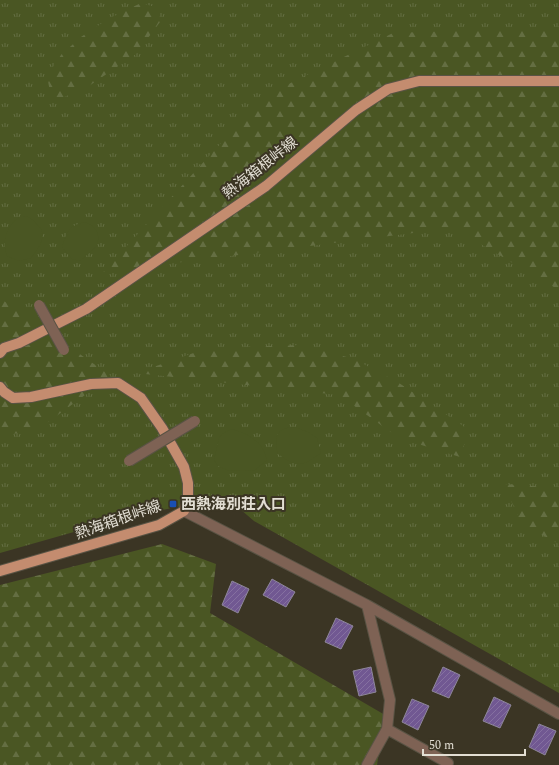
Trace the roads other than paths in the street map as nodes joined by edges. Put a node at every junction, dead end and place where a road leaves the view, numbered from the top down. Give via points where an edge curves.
1 (559, 81) edge
2 (39, 305) dead end
3 (64, 350) dead end
4 (0, 353) edge
5 (0, 387) edge
6 (195, 421) dead end
7 (129, 461) dead end
8 (184, 510) junction
9 (0, 571) edge
10 (366, 605) junction
11 (559, 714) edge
12 (387, 729) junction
13 (448, 763) dead end
14 (367, 765) edge

1 - 4 main road, 熱海箱根峠線 via 419,81 388,89 356,110 266,186 86,309 4,348
2 - 3 street, bridge
5 - 8 main road, 熱海箱根峠線 via 12,398 31,397 91,384 118,382 142,398 184,467 188,483
6 - 7 street, bridge
8 - 9 main road, 熱海箱根峠線 via 159,526
8 - 10 street
10 - 11 street
10 - 12 street via 390,700
12 - 13 street
12 - 14 street

